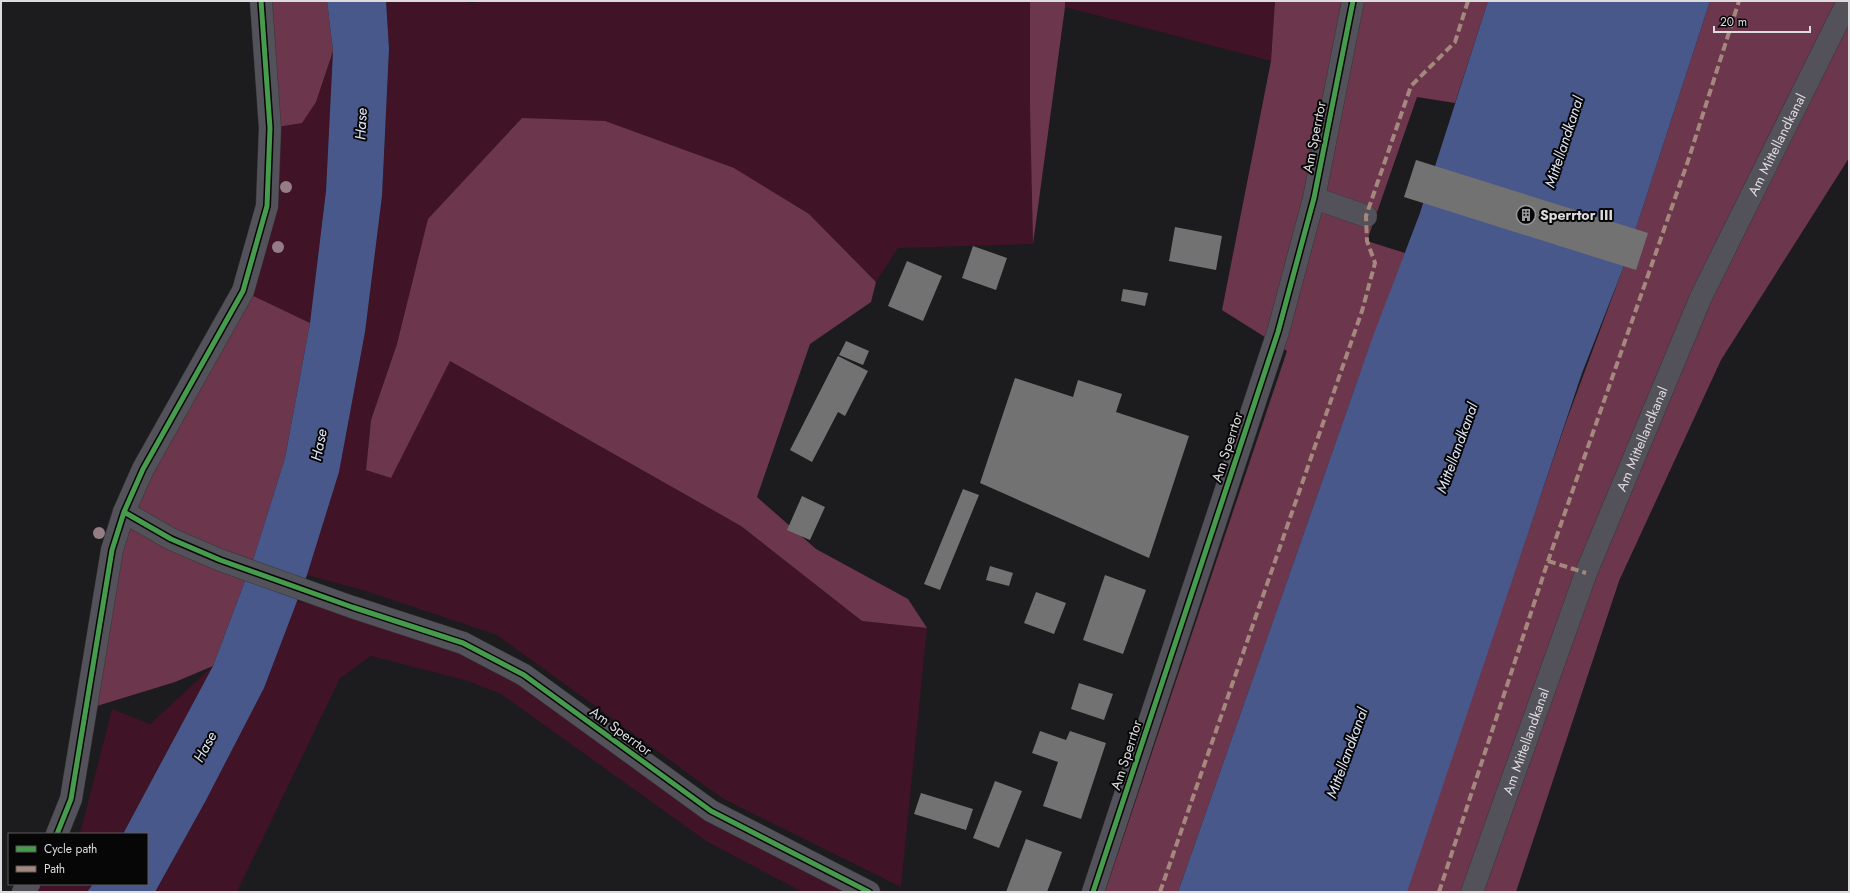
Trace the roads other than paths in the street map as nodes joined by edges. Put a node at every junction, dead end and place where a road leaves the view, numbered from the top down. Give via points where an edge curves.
1 (261, 1) edge
2 (1353, 1) edge
3 (1848, 1) edge
4 (1314, 198) junction
5 (1366, 216) dead end
6 (124, 512) junction
7 (57, 833) edge
8 (869, 892) edge
9 (1093, 892) edge
10 (1472, 892) edge

1 - 6 street via 270,128 267,206 243,291 143,469
2 - 4 street, Am Sperrtor
3 - 10 street, Am Mittellandkanal via 1700,297 1586,573
4 - 5 street
4 - 9 street, Am Sperrtor via 1278,332
6 - 7 street via 112,550 71,799
6 - 8 street, Am Sperrtor via 172,539 220,560 352,608 464,643 524,675 711,811

